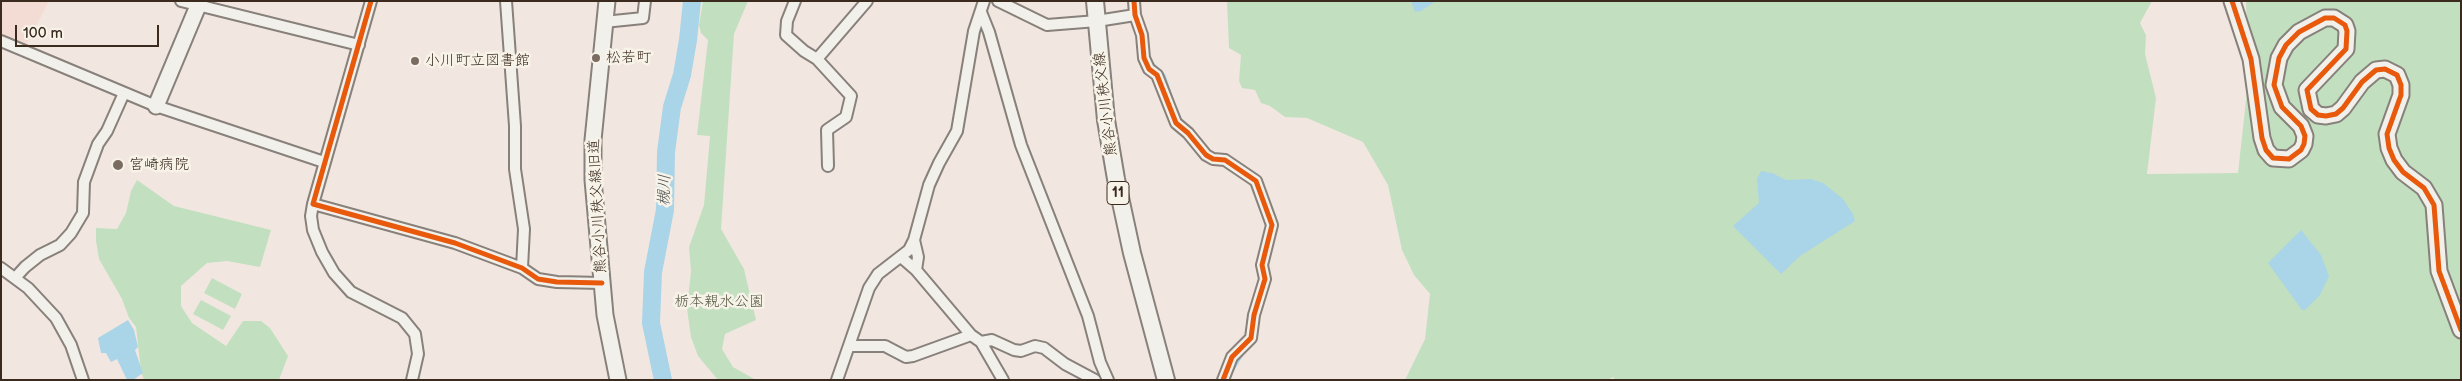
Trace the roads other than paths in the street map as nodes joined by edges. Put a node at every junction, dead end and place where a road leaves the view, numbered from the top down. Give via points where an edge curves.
1 (181, 1) edge
2 (371, 1) edge
3 (506, 1) edge
4 (607, 1) edge
5 (645, 1) edge
6 (794, 1) edge
7 (867, 1) edge
8 (984, 1) edge
9 (998, 1) edge
10 (1095, 1) edge
11 (1134, 1) edge
12 (2232, 1) edge
13 (200, 4) edge
14 (981, 12) junction
15 (1135, 14) junction
16 (1097, 21) junction
17 (604, 22) junction
18 (1, 41) edge
19 (359, 45) junction
20 (817, 59) junction
21 (124, 93) junction
22 (156, 106) junction
23 (324, 162) junction
24 (828, 166) dead end
25 (314, 204) junction
26 (914, 240) junction
27 (900, 257) junction
28 (1, 268) edge
29 (522, 268) junction
30 (916, 270) junction
31 (15, 278) junction
32 (602, 283) junction
33 (2461, 330) edge
34 (971, 335) junction
35 (981, 342) junction
36 (850, 346) junction
37 (83, 380) edge
38 (412, 380) edge
39 (618, 380) edge
40 (837, 380) edge
41 (1003, 380) edge
42 (1095, 380) edge
43 (1108, 380) edge
44 (1166, 380) edge
45 (1223, 380) edge

1 - 13 street
2 - 19 street
3 - 29 street via 516,126 515,169 524,229
4 - 17 street, 熊谷小川秩父線旧道
5 - 17 street via 643,18
6 - 20 street via 786,35
7 - 20 street
8 - 14 street
9 - 16 street via 1047,25
10 - 16 main road, 熊谷小川秩父線 / 11
11 - 15 street
12 - 33 street via 2251,59 2262,138 2266,150 2274,158 2289,159 2304,144 2305,136 2300,126 2282,107 2274,85 2279,58 2298,32 2325,18 2334,18 2345,25 2347,31 2346,48 2308,90 2311,109 2318,115 2336,114 2344,108 2362,82 2376,70 2385,69 2397,76 2401,95 2387,134 2388,148 2403,172 2424,188 2434,205 2437,265
13 - 19 street
13 - 22 street
14 - 26 street via 974,31 957,131 929,185
14 - 43 street via 1022,145 1081,298
15 - 16 street
15 - 45 street via 1142,35 1144,58 1149,69 1158,75 1176,123 1206,155 1225,160 1256,180 1272,225 1262,266 1266,279 1254,314 1251,338 1232,357
16 - 44 main road, 熊谷小川秩父線 / 11 via 1106,120 1117,188
17 - 32 street, 熊谷小川秩父線旧道 via 593,140 593,180
18 - 21 street
19 - 23 street
20 - 24 street via 851,96 846,117 827,130
21 - 22 street
21 - 31 street via 98,144 84,182 83,213 60,245 40,255
22 - 23 street
23 - 25 street
25 - 29 street via 428,234
25 - 38 street via 311,216 313,230 334,273 351,292 402,318 414,334 418,354
26 - 27 street
26 - 30 street via 918,257
27 - 30 street
27 - 36 street via 878,274 869,288
28 - 31 street
29 - 32 street via 538,279
30 - 34 street
31 - 37 street via 56,318 71,345
32 - 39 street, 熊谷小川秩父線旧道
34 - 35 street
34 - 36 street via 906,357 885,346
35 - 41 street
35 - 42 street via 992,340 1021,352 1035,346 1044,348
36 - 40 street

